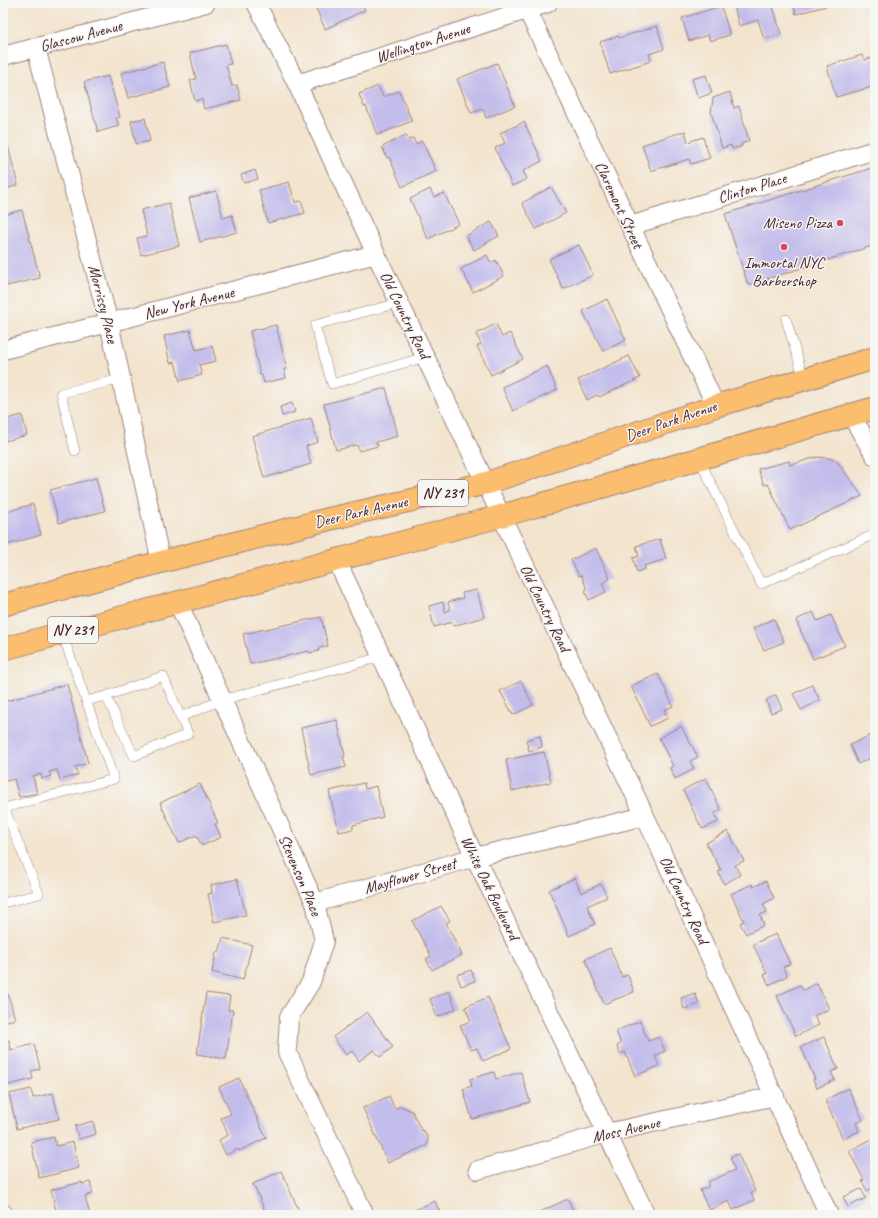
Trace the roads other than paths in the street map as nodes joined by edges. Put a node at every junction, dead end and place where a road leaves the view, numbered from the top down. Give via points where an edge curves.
1 (206, 3) edge
2 (256, 3) edge
3 (548, 3) edge
4 (525, 6) edge
5 (36, 48) junction
6 (3, 56) edge
7 (297, 84) junction
8 (875, 150) edge
9 (630, 226) junction
10 (376, 254) junction
11 (399, 302) junction
12 (786, 319) dead end
13 (109, 324) junction
14 (3, 350) edge
15 (425, 357) junction
16 (875, 358) edge
17 (121, 379) junction
18 (804, 379) junction
19 (716, 406) junction
20 (875, 408) edge
21 (851, 415) junction
22 (75, 451) dead end
23 (875, 456) edge
24 (699, 459) junction
25 (487, 484) junction
26 (501, 516) junction
27 (875, 534) edge
28 (336, 559) junction
29 (161, 562) junction
30 (178, 603) junction
31 (3, 605) edge
32 (62, 633) junction
33 (3, 649) edge
34 (381, 657) junction
35 (106, 696) junction
36 (222, 700) junction
37 (86, 701) junction
38 (180, 717) junction
39 (4, 807) edge
40 (645, 816) junction
41 (475, 857) junction
42 (315, 903) junction
43 (3, 904) edge
44 (775, 1096) junction
45 (607, 1133) junction
46 (478, 1170) dead end
47 (365, 1215) edge
48 (646, 1215) edge
49 (829, 1215) edge

1 - 5 street, Glascow Avenue
2 - 7 street, Old Country Road
3 - 4 street, Wellington Avenue
4 - 7 street, Wellington Avenue
4 - 9 street, Claremont Street
5 - 6 street, Glascow Avenue
5 - 13 street, Morrissy Place
7 - 10 street, Old Country Road
8 - 9 street, Clinton Place
9 - 19 street, Claremont Street
10 - 11 street, Old Country Road
10 - 13 street, New York Avenue
11 - 15 street, Old Country Road
11 - 15 lane via 315,325 332,384
12 - 18 lane
13 - 14 street, New York Avenue
13 - 17 street, Morrissy Place
15 - 25 street, Old Country Road
16 - 18 main road, Deer Park Avenue / NY 231
17 - 22 lane via 61,393
17 - 29 street, Morrissy Place
18 - 19 main road, Deer Park Avenue / NY 231
19 - 25 main road, Deer Park Avenue / NY 231
20 - 21 main road, NY 231
21 - 23 street
21 - 24 main road, NY 231
24 - 26 main road, NY 231
24 - 27 lane via 760,584
25 - 26 street, Old Country Road
25 - 29 main road, Deer Park Avenue / NY 231 via 329,519
26 - 28 main road, NY 231
26 - 40 street, Old Country Road
28 - 30 main road, NY 231
28 - 34 street, White Oak Boulevard
29 - 31 main road, Deer Park Avenue / NY 231
30 - 32 main road, NY 231
30 - 36 street, Stevenson Place
32 - 33 main road, NY 231
32 - 37 lane
34 - 36 lane
34 - 41 street, White Oak Boulevard
35 - 37 lane
35 - 38 lane via 163,676
35 - 38 lane via 134,756 188,734
36 - 38 lane
36 - 42 street, Stevenson Place
37 - 39 lane via 114,779
39 - 43 lane via 39,894
40 - 41 street, Mayflower Street
40 - 44 street, Old Country Road
41 - 42 street, Mayflower Street
41 - 45 street, White Oak Boulevard
42 - 47 street, Stevenson Place via 324,941 311,982 289,1017 287,1052
44 - 45 street, Moss Avenue
44 - 49 street, Old Country Road
45 - 46 street, Moss Avenue
45 - 48 street, White Oak Boulevard

